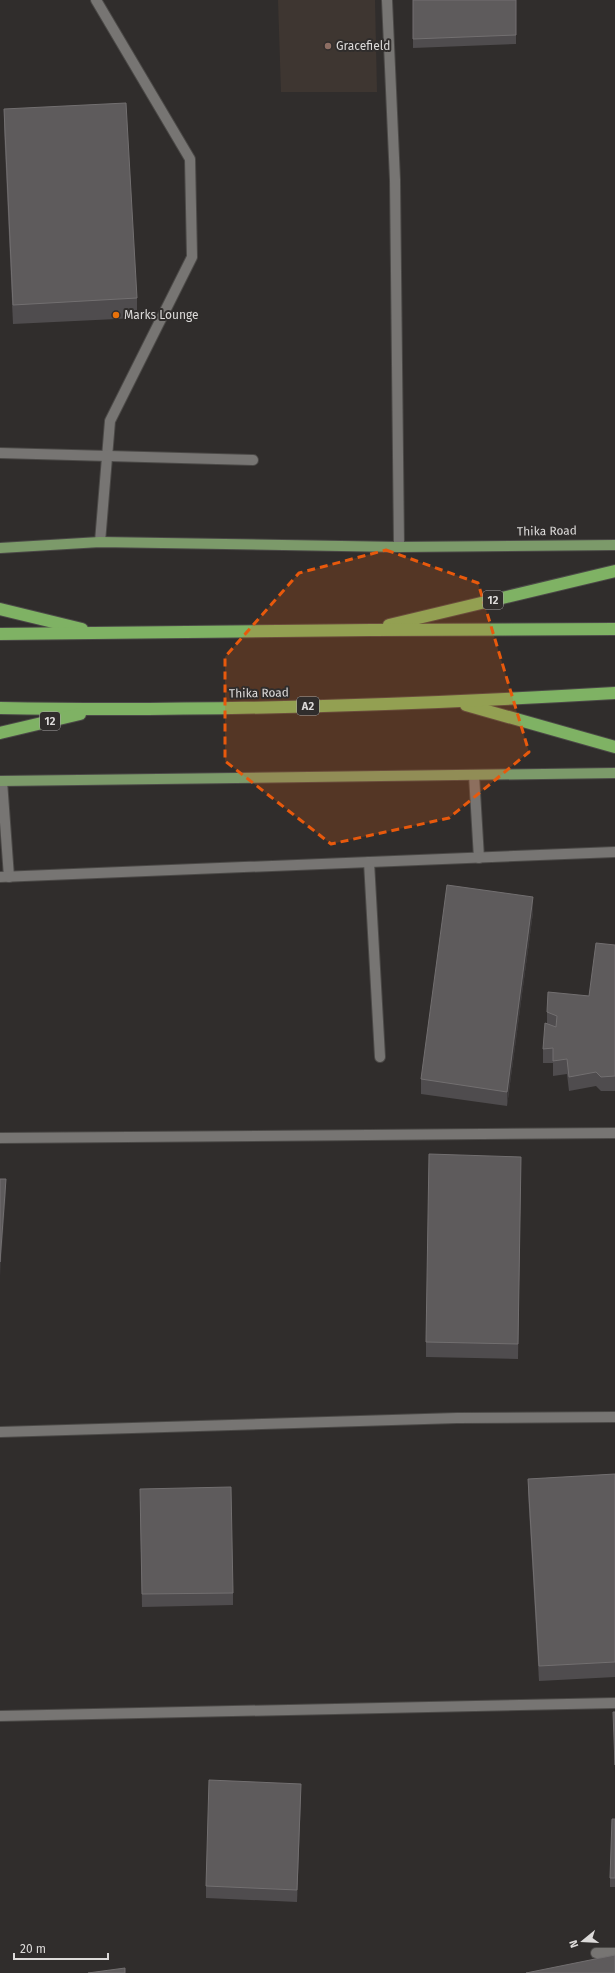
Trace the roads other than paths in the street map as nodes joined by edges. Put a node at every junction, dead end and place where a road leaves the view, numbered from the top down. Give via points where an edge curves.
1 (96, 0) edge
2 (387, 0) edge
3 (0, 453) edge
4 (107, 455) junction
5 (253, 460) dead end
6 (100, 542) junction
7 (615, 545) edge
8 (400, 547) junction
9 (0, 548) edge
10 (615, 571) edge
11 (0, 608) edge
12 (615, 629) edge
13 (370, 630) junction
14 (100, 633) junction
15 (0, 634) edge
16 (615, 693) edge
17 (457, 702) junction
18 (0, 708) edge
19 (99, 710) junction
20 (0, 733) edge
21 (615, 747) edge
22 (615, 773) edge
23 (474, 775) junction
24 (1, 781) edge
25 (615, 852) edge
26 (478, 858) junction
27 (369, 862) junction
28 (5, 877) edge
29 (380, 1057) dead end
30 (615, 1133) edge
31 (0, 1138) edge
32 (615, 1417) edge
33 (0, 1432) edge
34 (615, 1703) edge
35 (0, 1716) edge
36 (596, 1953) dead end
37 (615, 1953) edge

1 - 4 street via 190,159 192,257 110,421
2 - 8 street via 395,180
3 - 4 street
4 - 5 street
4 - 6 street
6 - 8 main road, Thika Road
6 - 9 main road, Thika Road
7 - 8 main road, Thika Road
10 - 13 highway, 12
11 - 14 highway
12 - 13 highway
13 - 14 highway
14 - 15 highway
16 - 17 highway, Thika Road / A2
17 - 19 highway, Thika Road / A2
17 - 21 highway
18 - 19 highway, Thika Road / A2
19 - 20 highway, 12
22 - 23 main road
23 - 24 main road
23 - 26 street
24 - 28 street
25 - 26 street
26 - 27 street
27 - 28 street
27 - 29 street
30 - 31 street
32 - 33 street via 457,1418
34 - 35 street
36 - 37 street

